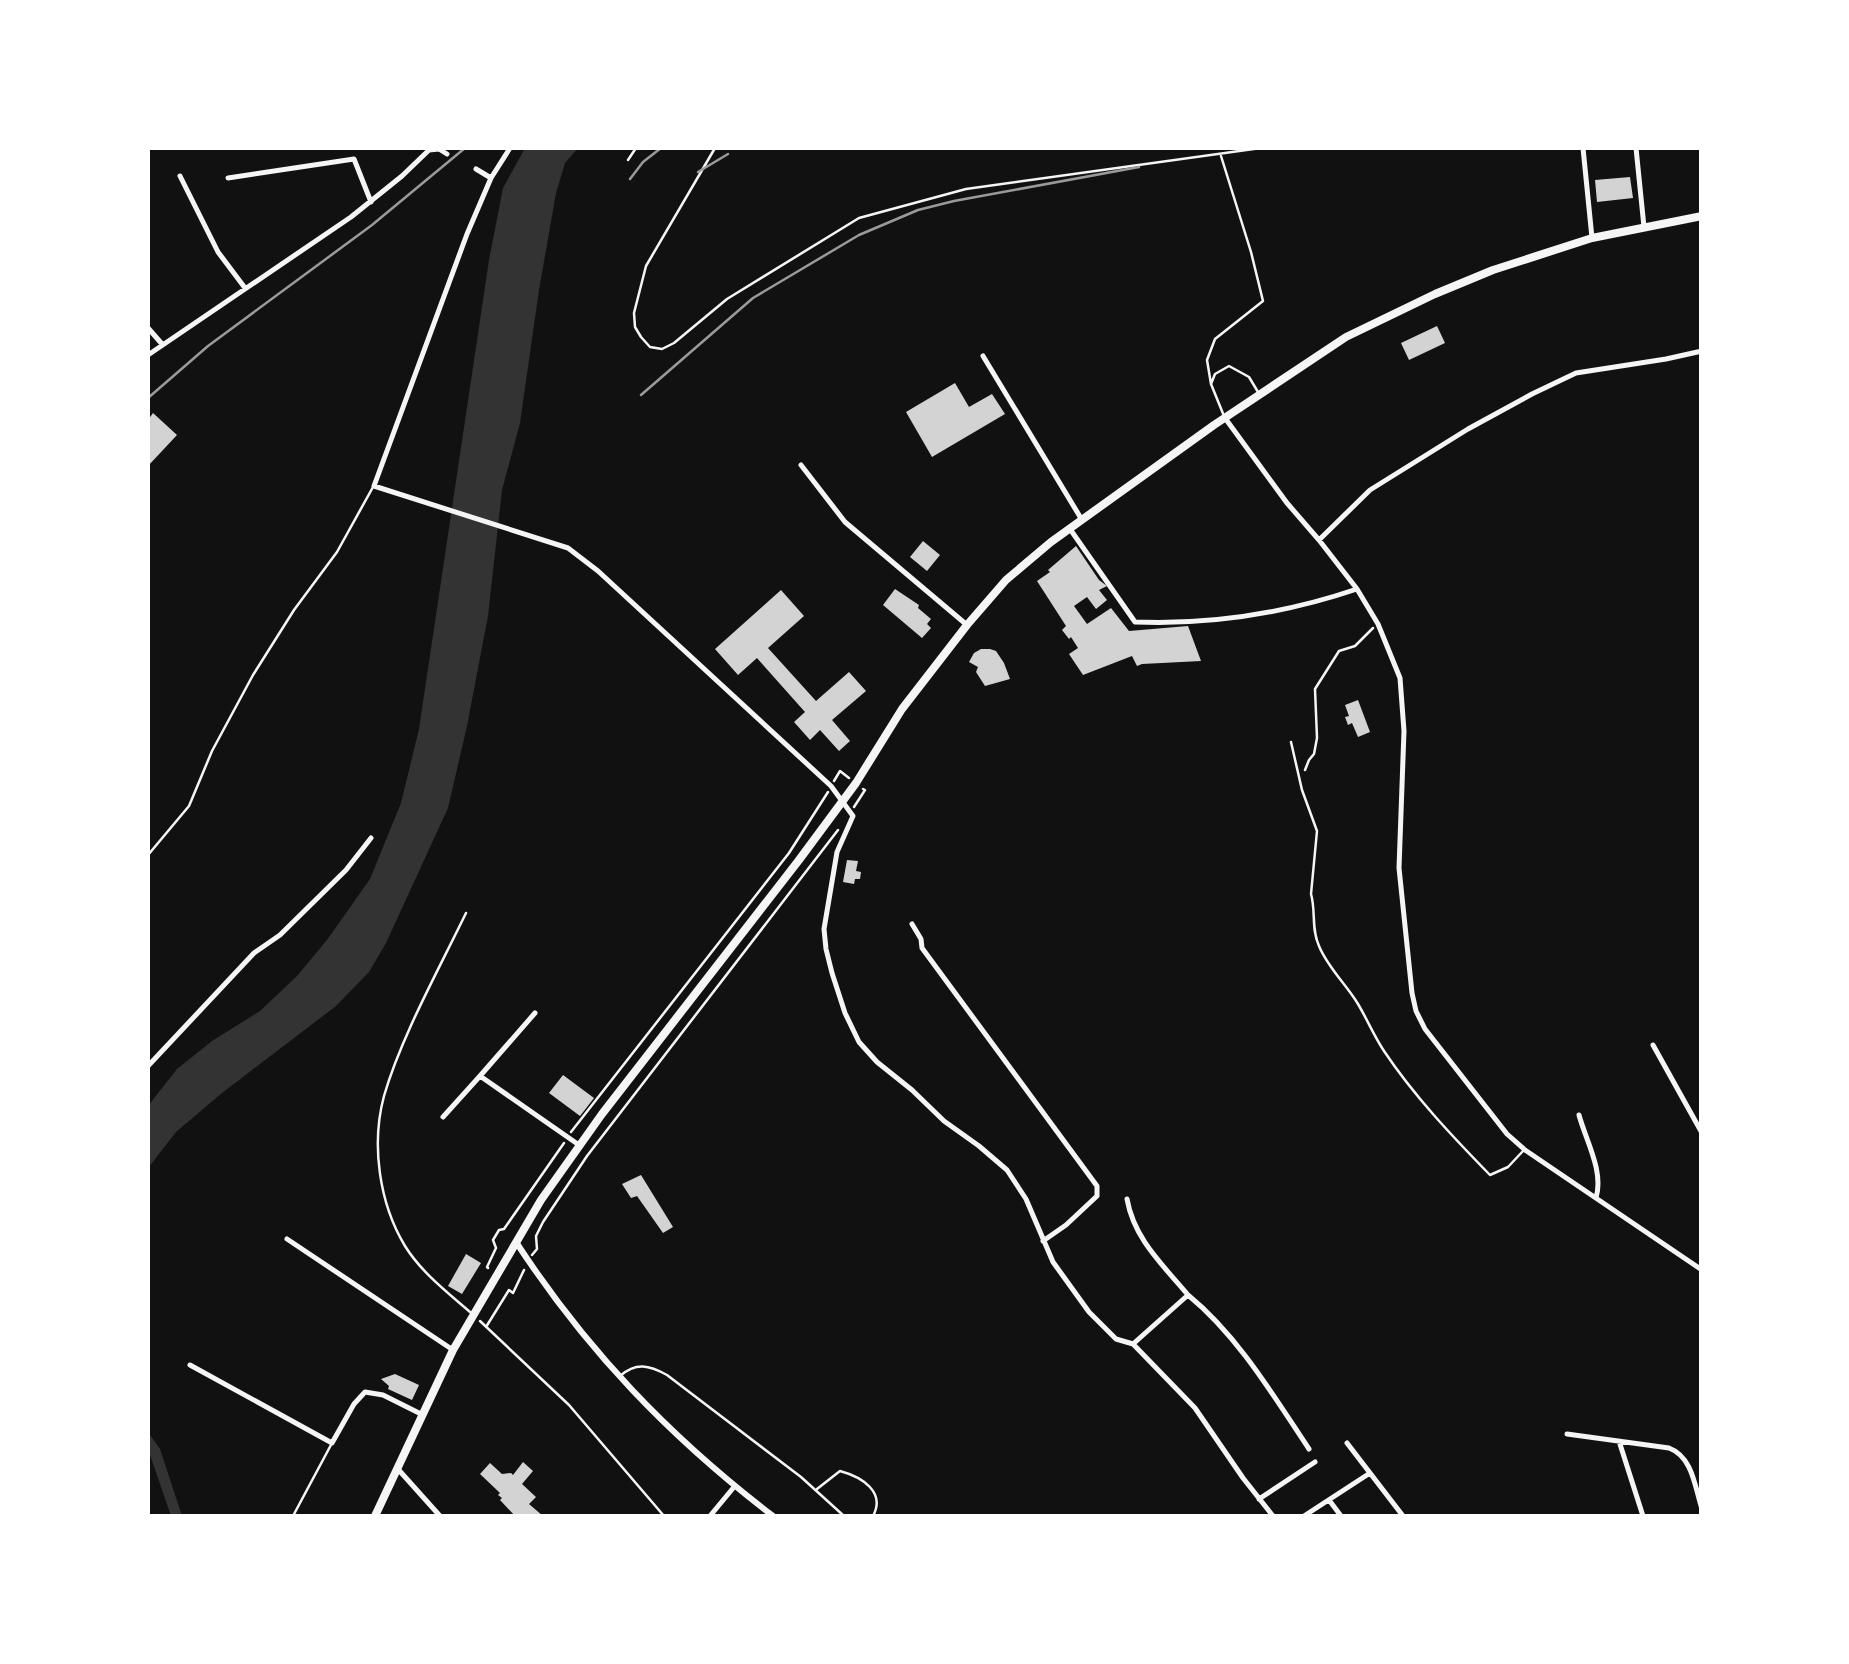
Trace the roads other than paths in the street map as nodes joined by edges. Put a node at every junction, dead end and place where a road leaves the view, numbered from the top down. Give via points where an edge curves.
1 (510, 148) edge
2 (636, 148) edge
3 (716, 148) edge
4 (1261, 148) edge
5 (1583, 148) edge
6 (1636, 148) edge
7 (447, 154) dead end
8 (1220, 154) junction
9 (628, 160) dead end
10 (476, 169) dead end
11 (180, 176) dead end
12 (228, 178) dead end
13 (491, 178) junction
14 (371, 202) junction
15 (1702, 216) edge
16 (1644, 227) junction
17 (1592, 238) junction
18 (245, 288) junction
19 (148, 328) edge
20 (162, 344) junction
21 (1702, 351) edge
22 (148, 356) edge
23 (983, 356) dead end
24 (1211, 384) junction
25 (1259, 394) junction
26 (1225, 418) junction
27 (801, 465) dead end
28 (374, 486) junction
29 (1082, 520) junction
30 (1070, 528) junction
31 (1319, 540) junction
32 (1357, 589) junction
33 (968, 625) junction
34 (1291, 742) dead end
35 (843, 800) junction
36 (371, 838) dead end
37 (148, 855) edge
38 (466, 913) dead end
39 (912, 924) dead end
40 (534, 1013) dead end
41 (1653, 1045) dead end
42 (148, 1066) edge
43 (480, 1076) junction
44 (1579, 1114) dead end
45 (443, 1117) dead end
46 (1702, 1132) edge
47 (579, 1146) junction
48 (1524, 1150) junction
49 (1596, 1198) junction
50 (1127, 1200) dead end
51 (287, 1239) dead end
52 (1043, 1241) junction
53 (516, 1242) junction
54 (1702, 1270) edge
55 (1188, 1296) junction
56 (474, 1315) junction
57 (1133, 1344) junction
58 (453, 1350) junction
59 (190, 1365) dead end
60 (619, 1377) junction
61 (421, 1414) junction
62 (1566, 1434) dead end
63 (1619, 1441) junction
64 (332, 1443) junction
65 (1347, 1443) dead end
66 (1309, 1449) dead end
67 (1315, 1462) dead end
68 (397, 1468) junction
69 (1370, 1473) junction
70 (734, 1487) junction
71 (816, 1490) junction
72 (1260, 1499) junction
73 (1329, 1500) junction
74 (1702, 1510) edge
75 (293, 1516) edge
76 (375, 1516) edge
77 (440, 1516) edge
78 (710, 1516) edge
79 (773, 1516) edge
80 (844, 1516) edge
81 (873, 1516) edge
82 (1273, 1516) edge
83 (1304, 1516) edge
84 (1341, 1516) edge
85 (1403, 1516) edge
86 (1643, 1516) edge

1 - 13 street
2 - 9 lane
3 - 8 lane via 646,266 634,313 635,327 650,347 674,342 727,299 858,218 966,189
4 - 8 lane
5 - 17 street
6 - 16 street
7 - 14 street via 430,150
8 - 24 lane via 1262,300 1215,339 1207,360
10 - 13 street
11 - 18 street via 218,252
12 - 14 street via 354,160
13 - 28 street
14 - 18 street
15 - 16 main road
16 - 17 main road
17 - 25 main road via 1435,294 1346,337
18 - 20 street
19 - 20 street
20 - 22 street
21 - 31 street via 1576,373 1532,394 1370,490
23 - 29 street
24 - 25 lane via 1230,366 1249,377
24 - 26 lane
25 - 26 main road
26 - 29 main road
26 - 31 street
27 - 33 street via 845,522
28 - 35 street via 568,548
28 - 37 lane via 253,675 189,806
29 - 30 main road
30 - 32 street via 1135,622 1268,614
30 - 33 main road via 1006,580
31 - 32 street
32 - 48 street via 1400,678 1399,868 1416,1011
33 - 35 main road
34 - 48 lane via 1317,832 1313,929 1328,964 1406,1082 1490,1175
35 - 47 main road
35 - 52 street via 853,816 833,870 824,929 844,1014 877,1062 1007,1170
36 - 42 street
38 - 56 lane via 384,1096 379,1166 406,1247
39 - 52 street via 922,948 1097,1186 1097,1196
40 - 43 street
41 - 46 street
43 - 45 street
43 - 47 street
44 - 49 street via 1598,1173
47 - 53 main road
48 - 49 street
49 - 54 street
50 - 55 street via 1139,1236
51 - 58 street
52 - 57 street via 1089,1312 1116,1338
53 - 56 main road
53 - 60 main road
55 - 57 street
55 - 66 street via 1210,1313
56 - 58 main road
57 - 72 street via 1195,1408
58 - 61 main road
59 - 64 street
60 - 70 main road
60 - 71 lane via 639,1365 666,1374
61 - 64 street via 366,1392
61 - 68 main road
62 - 63 street
63 - 74 street via 1678,1452 1689,1465
63 - 86 street
64 - 75 lane
65 - 69 street
67 - 72 street
68 - 76 main road
68 - 77 street
69 - 73 street
69 - 85 street
70 - 78 street
70 - 79 main road
71 - 80 lane
71 - 81 lane via 840,1471 856,1475 878,1498
72 - 82 street
73 - 83 street
73 - 84 street

